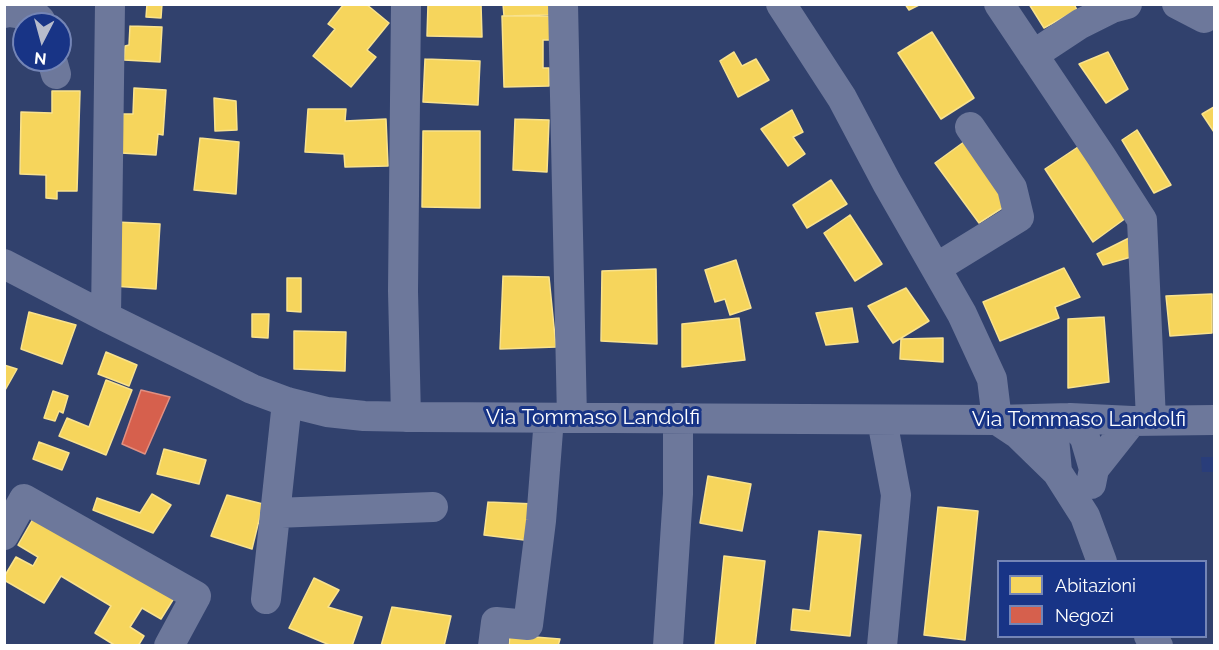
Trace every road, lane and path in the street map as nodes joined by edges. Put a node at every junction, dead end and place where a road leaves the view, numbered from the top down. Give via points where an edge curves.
1 (110, 4) edge
2 (406, 4) edge
3 (563, 4) edge
4 (781, 4) edge
5 (999, 4) edge
6 (1127, 4) edge
7 (1177, 4) edge
8 (1204, 18) dead end
9 (1032, 55) junction
10 (970, 127) dead end
11 (4, 264) edge
12 (936, 268) junction
13 (106, 317) junction
14 (287, 402) junction
15 (405, 417) junction
16 (561, 418) junction
17 (678, 418) junction
18 (1070, 418) junction
19 (882, 420) junction
20 (997, 420) junction
21 (1215, 420) edge
22 (1142, 421) junction
23 (1094, 469) junction
24 (1057, 472) junction
25 (433, 507) dead end
26 (275, 513) junction
27 (1085, 516) junction
28 (4, 535) edge
29 (1102, 560) edge
30 (266, 599) dead end
31 (169, 645) edge
32 (493, 645) edge
33 (668, 645) edge
34 (882, 645) edge

1 - 13 street
2 - 15 street
3 - 16 street
4 - 12 street via 842,98
5 - 9 street
6 - 9 street via 1080,24
7 - 8 street
9 - 22 street via 1142,220
10 - 12 street via 1012,188 1018,217
11 - 13 street, Via Tommaso Landolfi
12 - 20 street via 992,379
13 - 14 street, Via Tommaso Landolfi via 252,389
14 - 15 street, Via Tommaso Landolfi via 327,412
14 - 26 street
15 - 16 street, Via Tommaso Landolfi
16 - 17 street, Via Tommaso Landolfi
16 - 32 street via 541,521 528,625 496,622
17 - 19 street, Via Tommaso Landolfi
17 - 33 street via 678,494
18 - 20 street, Via Tommaso Landolfi
18 - 22 street, Via Tommaso Landolfi
18 - 23 street via 1085,438
18 - 24 street via 1054,437
19 - 20 street, Via Tommaso Landolfi
19 - 34 street via 896,495
20 - 24 street via 1018,434
21 - 22 street, Via Tommaso Landolfi
22 - 23 street
23 - 27 street
24 - 27 street
25 - 26 street
26 - 30 street
27 - 29 street
28 - 31 street via 24,499 196,596

